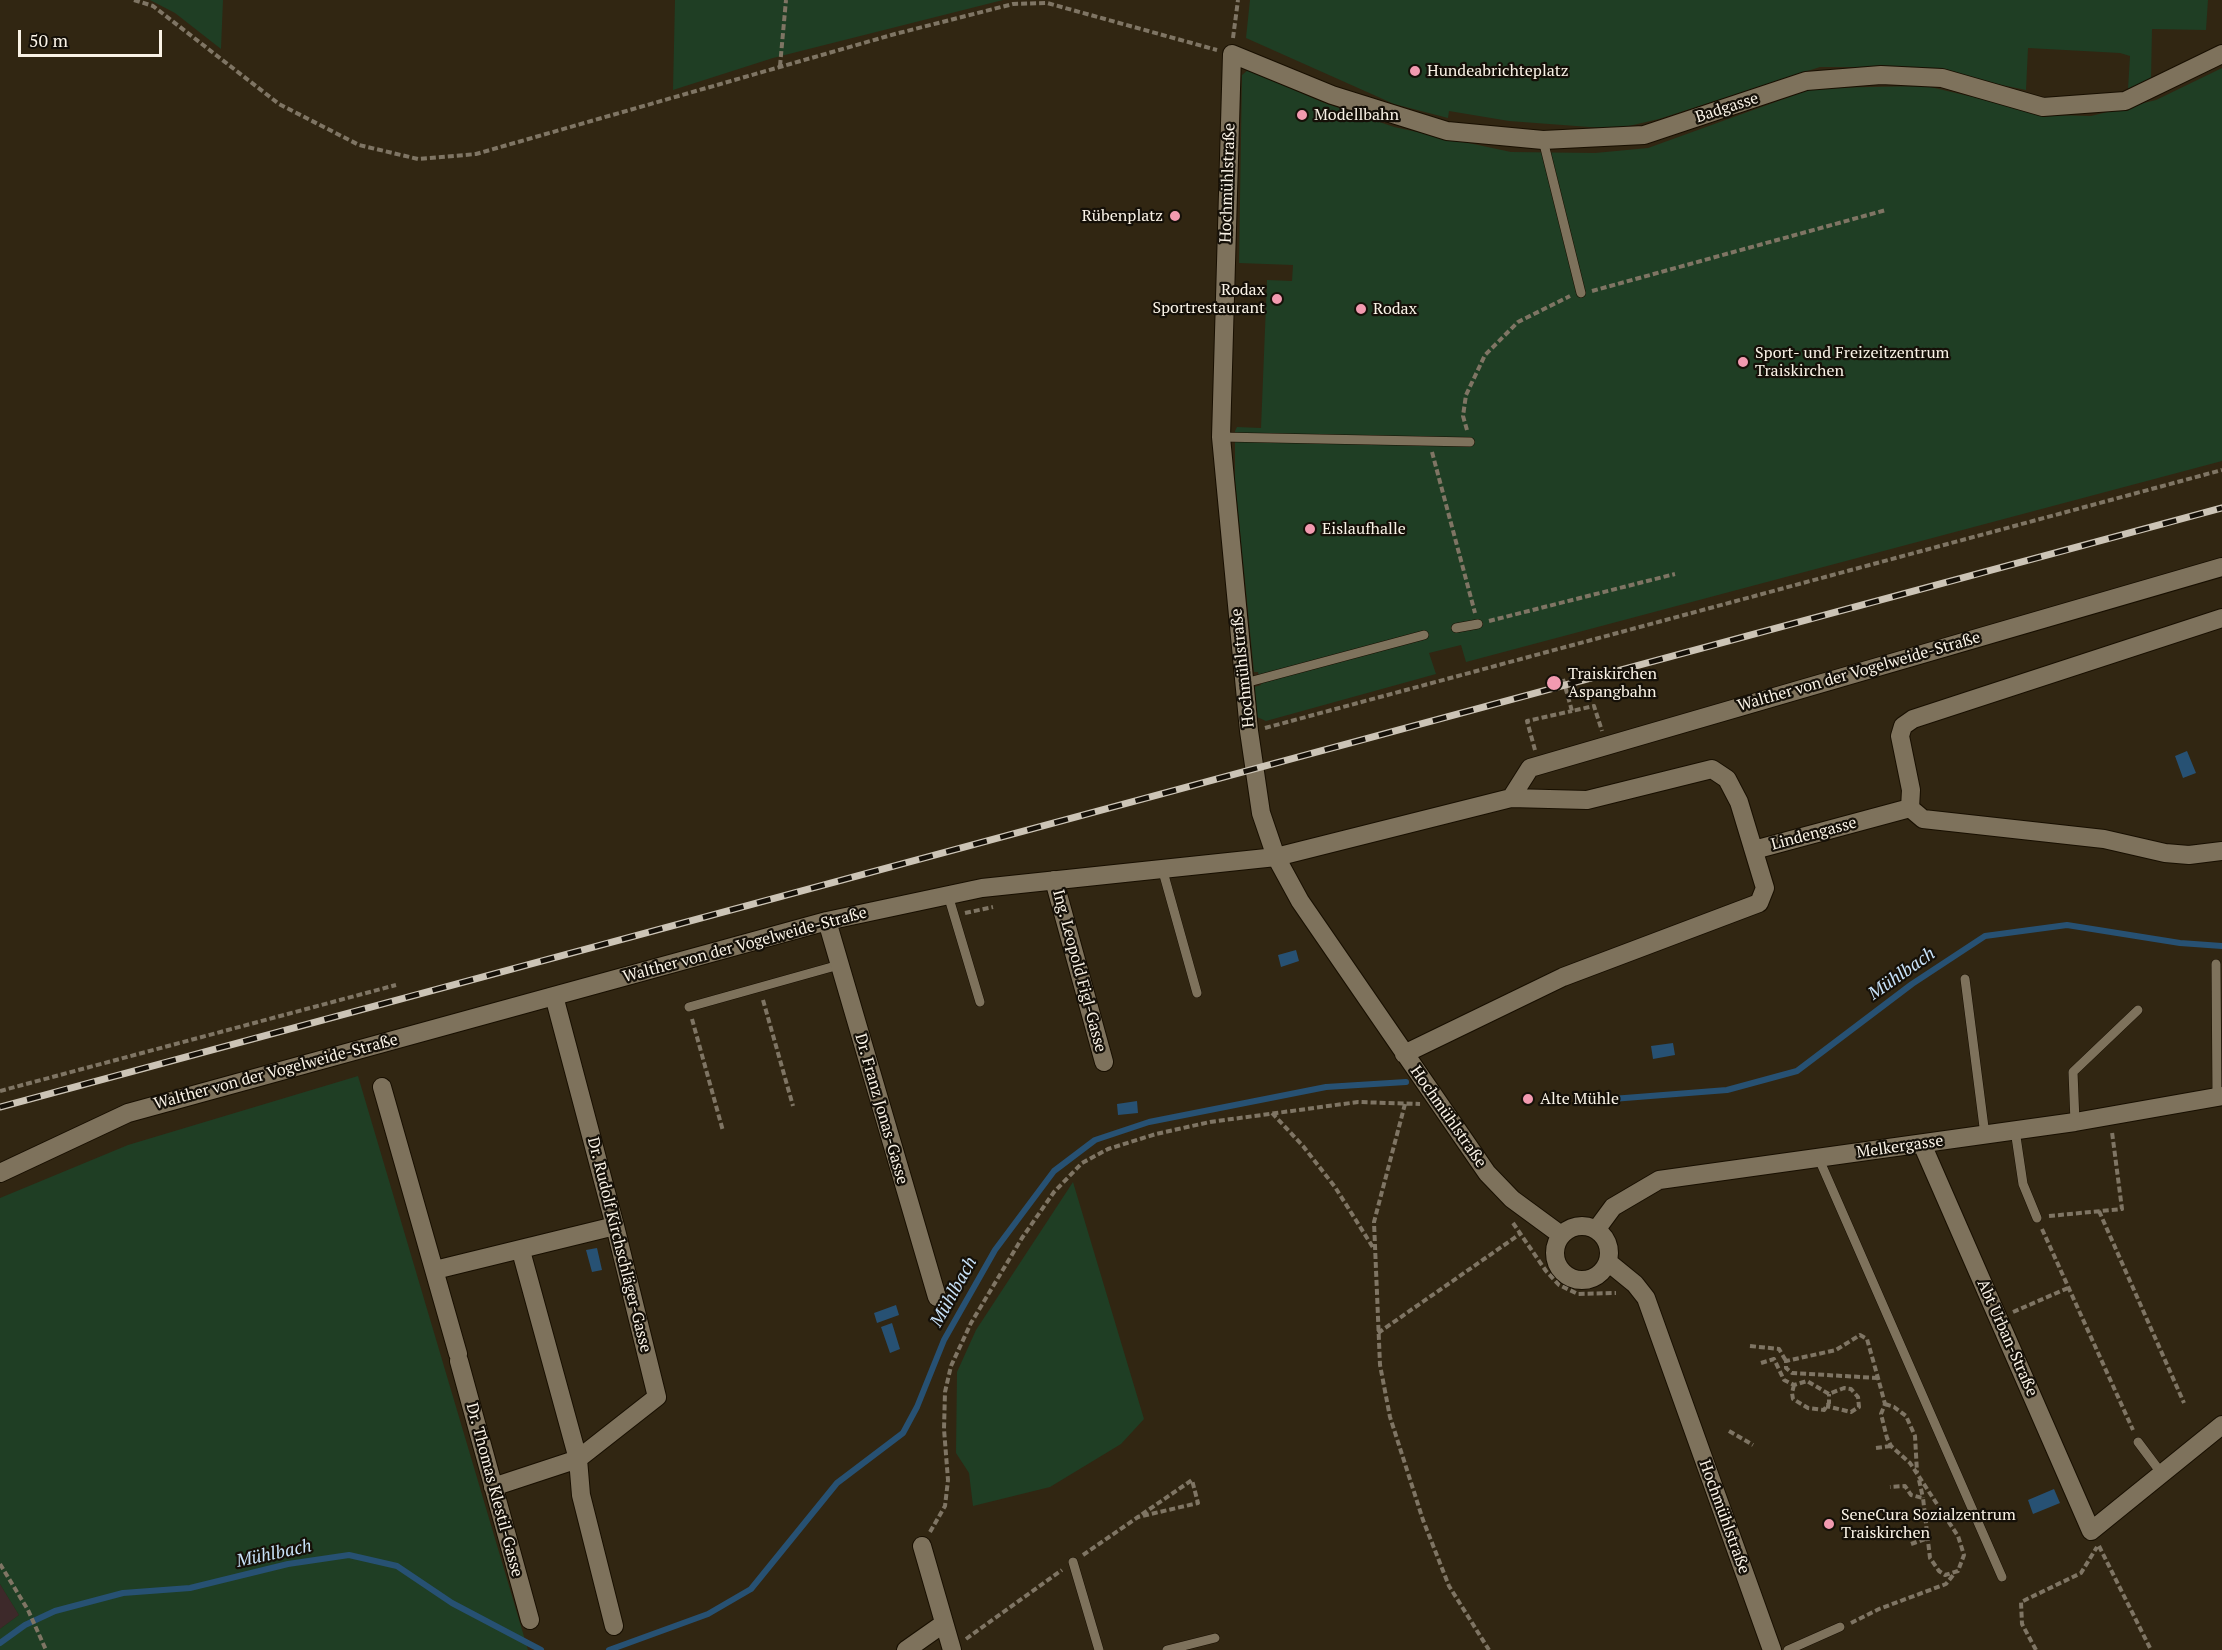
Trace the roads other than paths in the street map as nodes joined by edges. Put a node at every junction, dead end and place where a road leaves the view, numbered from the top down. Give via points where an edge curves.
1 (1232, 54) joint
2 (2222, 54) edge
3 (1543, 140) junction
4 (1581, 293) road end
5 (1221, 437) junction
6 (1470, 442) road end
7 (2222, 567) edge
8 (2222, 618) edge
9 (1478, 624) road end
10 (1456, 628) dead end
11 (1424, 635) dead end
12 (1245, 682) junction
13 (1511, 798) junction
14 (1910, 808) junction
15 (1754, 850) junction
16 (2222, 851) edge
17 (1276, 857) junction
18 (1162, 868) junction
19 (1054, 880) junction
20 (948, 895) junction
21 (827, 921) junction
22 (2216, 964) dead end
23 (839, 965) junction
24 (1965, 979) dead end
25 (1197, 993) dead end
26 (554, 996) junction
27 (980, 1002) dead end
28 (689, 1007) road end
29 (2138, 1010) dead end
30 (1404, 1054) junction
31 (1104, 1062) dead end
32 (382, 1087) dead end
33 (2219, 1096) edge
34 (2075, 1122) junction
35 (2015, 1131) junction
36 (1985, 1135) junction
37 (1922, 1144) junction
38 (1819, 1159) junction
39 (0, 1173) edge
40 (2037, 1218) road end
41 (615, 1226) junction
42 (1596, 1230) junction
43 (1562, 1235) junction
44 (521, 1251) junction
45 (1608, 1262) junction
46 (435, 1270) junction
47 (937, 1297) dead end
48 (2222, 1425) edge
49 (2138, 1442) road end
50 (578, 1459) junction
51 (2162, 1474) junction
52 (493, 1487) junction
53 (922, 1546) road end
54 (1073, 1562) road end
55 (2002, 1577) dead end
56 (530, 1620) dead end
57 (943, 1624) junction
58 (614, 1626) dead end
59 (1840, 1627) road end
60 (1215, 1638) dead end
61 (952, 1649) edge
62 (906, 1650) edge
63 (1099, 1650) edge
64 (1167, 1650) edge
65 (1772, 1650) edge
66 (1788, 1650) edge

1 - 3 street, Badgasse via 1332,95 1447,131
1 - 5 street, Hochmühlstraße
2 - 3 street, Badgasse via 2125,100 2043,107 1942,78 1881,75 1806,81 1644,135
3 - 4 lane
5 - 6 lane
5 - 12 street, Hochmühlstraße
7 - 13 street, Walther von der Vogelweide-Straße via 1530,768
8 - 14 street via 1913,719 1903,726 1900,736 1911,790
9 - 10 lane
11 - 12 lane
12 - 17 street, Hochmühlstraße via 1261,813
13 - 15 street, Walther von der Vogelweide-Straße via 1587,800 1712,769 1727,779 1739,802
13 - 17 street, Walther von der Vogelweide-Straße
14 - 15 street, Lindengasse
14 - 16 street via 1923,819 2104,840 2164,853
15 - 30 street, Lindengasse via 1765,888 1759,903 1563,977
17 - 18 street, Walther von der Vogelweide-Straße
17 - 30 street, Hochmühlstraße via 1300,902
18 - 19 street, Walther von der Vogelweide-Straße
18 - 25 lane
19 - 20 street, Walther von der Vogelweide-Straße
19 - 31 street, Ing. Leopold Figl-Gasse
20 - 21 street, Walther von der Vogelweide-Straße
20 - 27 lane
21 - 23 street, Dr. Franz Jonas-Gasse
21 - 26 street, Walther von der Vogelweide-Straße
22 - 33 lane
23 - 28 lane
23 - 47 street, Dr. Franz Jonas-Gasse
24 - 36 lane
26 - 39 street, Walther von der Vogelweide-Straße via 128,1113
26 - 41 street, Dr. Rudolf Kirchschläger-Gasse
29 - 34 lane via 2073,1072
30 - 43 street, Hochmühlstraße via 1486,1173 1512,1199
32 - 46 street, Dr. Thomas Klestil-Gasse
33 - 34 street, Melkergasse
34 - 35 street, Melkergasse
35 - 36 street, Melkergasse
35 - 40 lane via 2023,1184
36 - 37 street, Melkergasse
37 - 38 street, Melkergasse
37 - 51 street, Abt Urban-Straße via 2095,1538
38 - 42 street, Melkergasse via 1659,1180 1613,1207
38 - 55 lane
41 - 44 street
41 - 50 street, Dr. Rudolf Kirchschläger-Gasse via 657,1398
42 - 43 street via 1577,1226
42 - 45 street via 1608,1244
43 - 45 street via 1556,1260 1565,1275 1590,1280
44 - 46 street
44 - 50 street
45 - 65 street, Hochmühlstraße via 1646,1298
46 - 52 street, Dr. Thomas Klestil-Gasse
48 - 51 street
49 - 51 lane
50 - 52 street
50 - 58 street via 581,1495
52 - 56 street, Dr. Thomas Klestil-Gasse
53 - 57 street
54 - 63 lane
57 - 61 street
57 - 62 street
59 - 66 lane
60 - 64 lane

